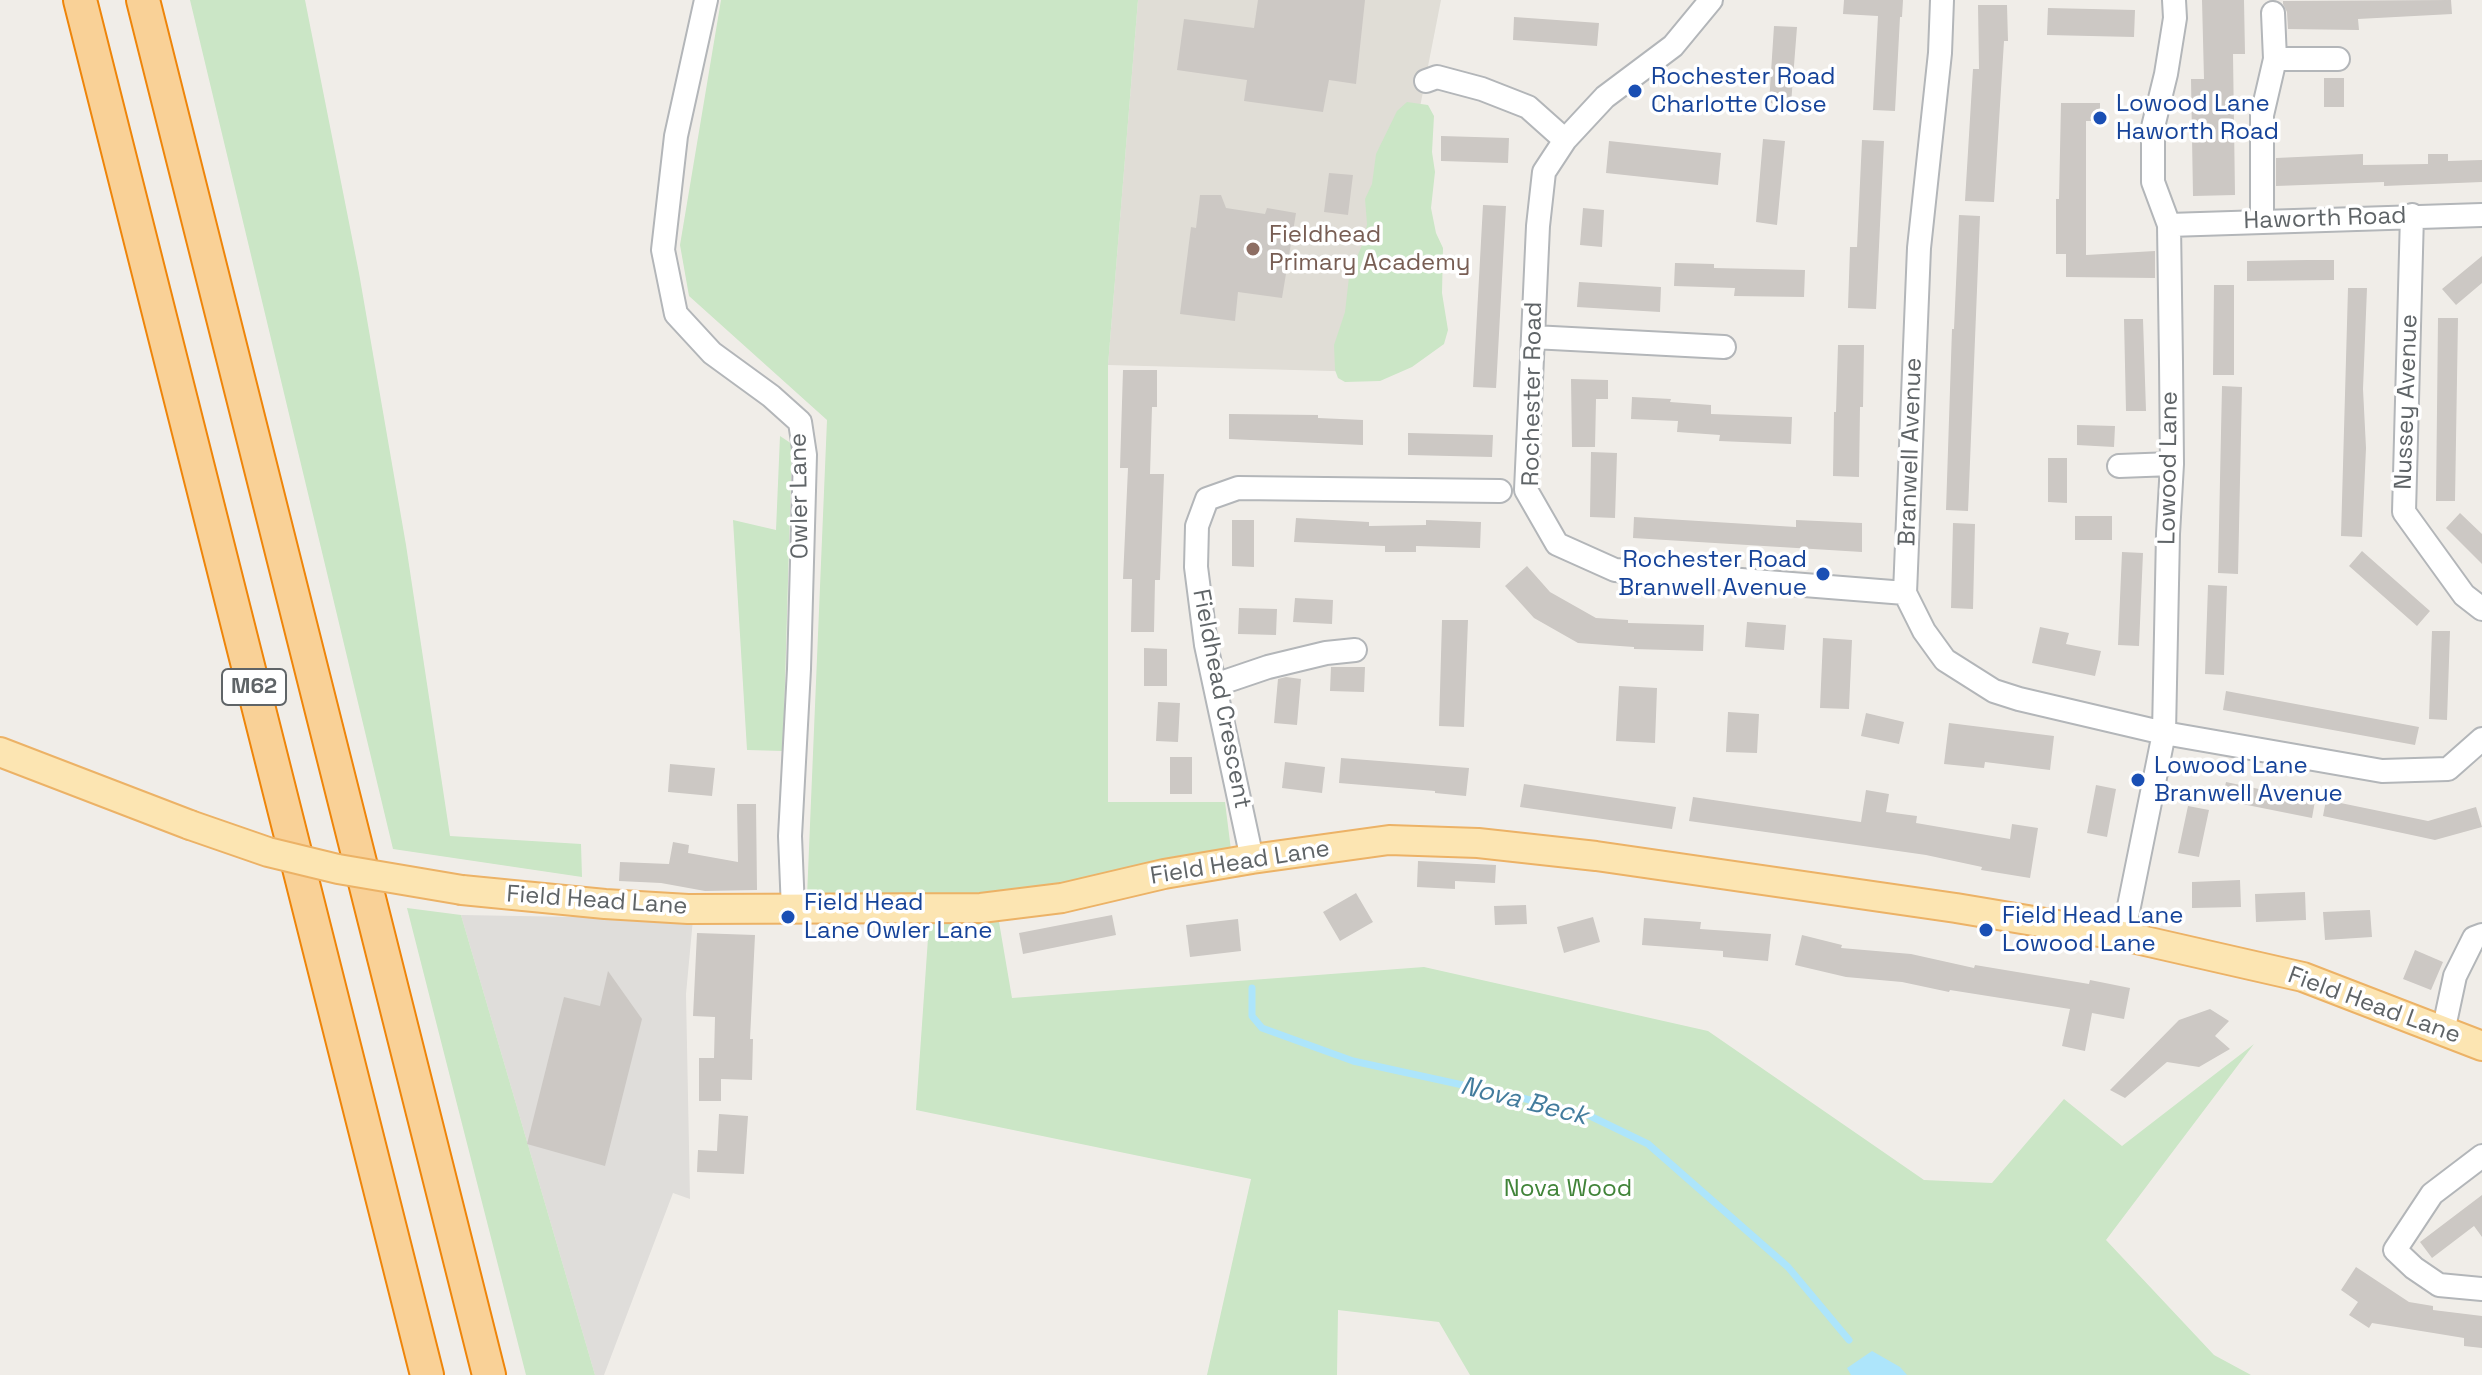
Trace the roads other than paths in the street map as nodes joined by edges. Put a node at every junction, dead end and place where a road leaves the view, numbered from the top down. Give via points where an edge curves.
1 (80, 0) edge
2 (143, 0) edge
3 (706, 0) edge
4 (1711, 0) edge
5 (1942, 0) edge
6 (2174, 0) edge
7 (2273, 13) dead end
8 (2275, 59) junction
9 (2338, 59) dead end
10 (1426, 81) dead end
11 (1565, 140) junction
12 (2412, 215) junction
13 (2482, 215) edge
14 (2262, 221) junction
15 (2169, 225) junction
16 (1533, 337) junction
17 (1724, 347) dead end
18 (2172, 464) junction
19 (2119, 466) dead end
20 (1500, 491) dead end
21 (1905, 593) junction
22 (2482, 609) edge
23 (1355, 650) dead end
24 (1215, 685) junction
25 (2164, 733) junction
26 (2482, 739) edge
27 (0, 752) edge
28 (1252, 859) junction
29 (793, 910) junction
30 (2482, 935) edge
31 (2123, 936) junction
32 (2443, 1032) junction
33 (2482, 1046) edge
34 (2482, 1156) edge
35 (2482, 1289) edge
36 (427, 1375) edge
37 (489, 1375) edge

1 - 36 highway, M62
2 - 37 highway, M62
3 - 29 street, Owler Lane via 676,136 663,250 676,314 712,353 800,422 805,455 790,836
4 - 11 street, Rochester Road via 1673,46 1605,97
5 - 21 street, Branwell Avenue via 1919,248
6 - 15 street, Lowood Lane via 2166,74 2153,127 2153,182
7 - 8 street
8 - 9 street
8 - 14 street via 2262,115
10 - 11 street via 1437,77 1528,107
11 - 16 street, Rochester Road via 1544,172
12 - 13 street, Haworth Road
12 - 14 street, Haworth Road
12 - 22 street, Nussey Avenue via 2404,512 2464,595
14 - 15 street, Haworth Road
15 - 18 street, Lowood Lane
16 - 17 street
16 - 21 street, Rochester Road via 1526,490 1557,544 1615,570
18 - 19 street
18 - 25 street, Lowood Lane
20 - 24 street, Fieldhead Crescent via 1238,488 1207,499 1197,526 1196,567
21 - 25 street, Branwell Avenue via 1945,660 1994,691
23 - 24 street via 1268,667
24 - 28 street, Fieldhead Crescent
25 - 26 street, Branwell Avenue via 2382,771 2448,769
25 - 31 street, Lowood Lane
27 - 29 main road, Field Head Lane, bridge via 190,825 338,869 462,890 605,904
28 - 29 main road, Field Head Lane via 1062,898 981,908
28 - 31 main road, Field Head Lane via 1389,840 1478,843 1878,896
30 - 32 street via 2474,938 2455,976
31 - 32 main road, Field Head Lane via 2303,977
32 - 33 main road, Field Head Lane
34 - 35 street via 2432,1194 2395,1250 2439,1285

